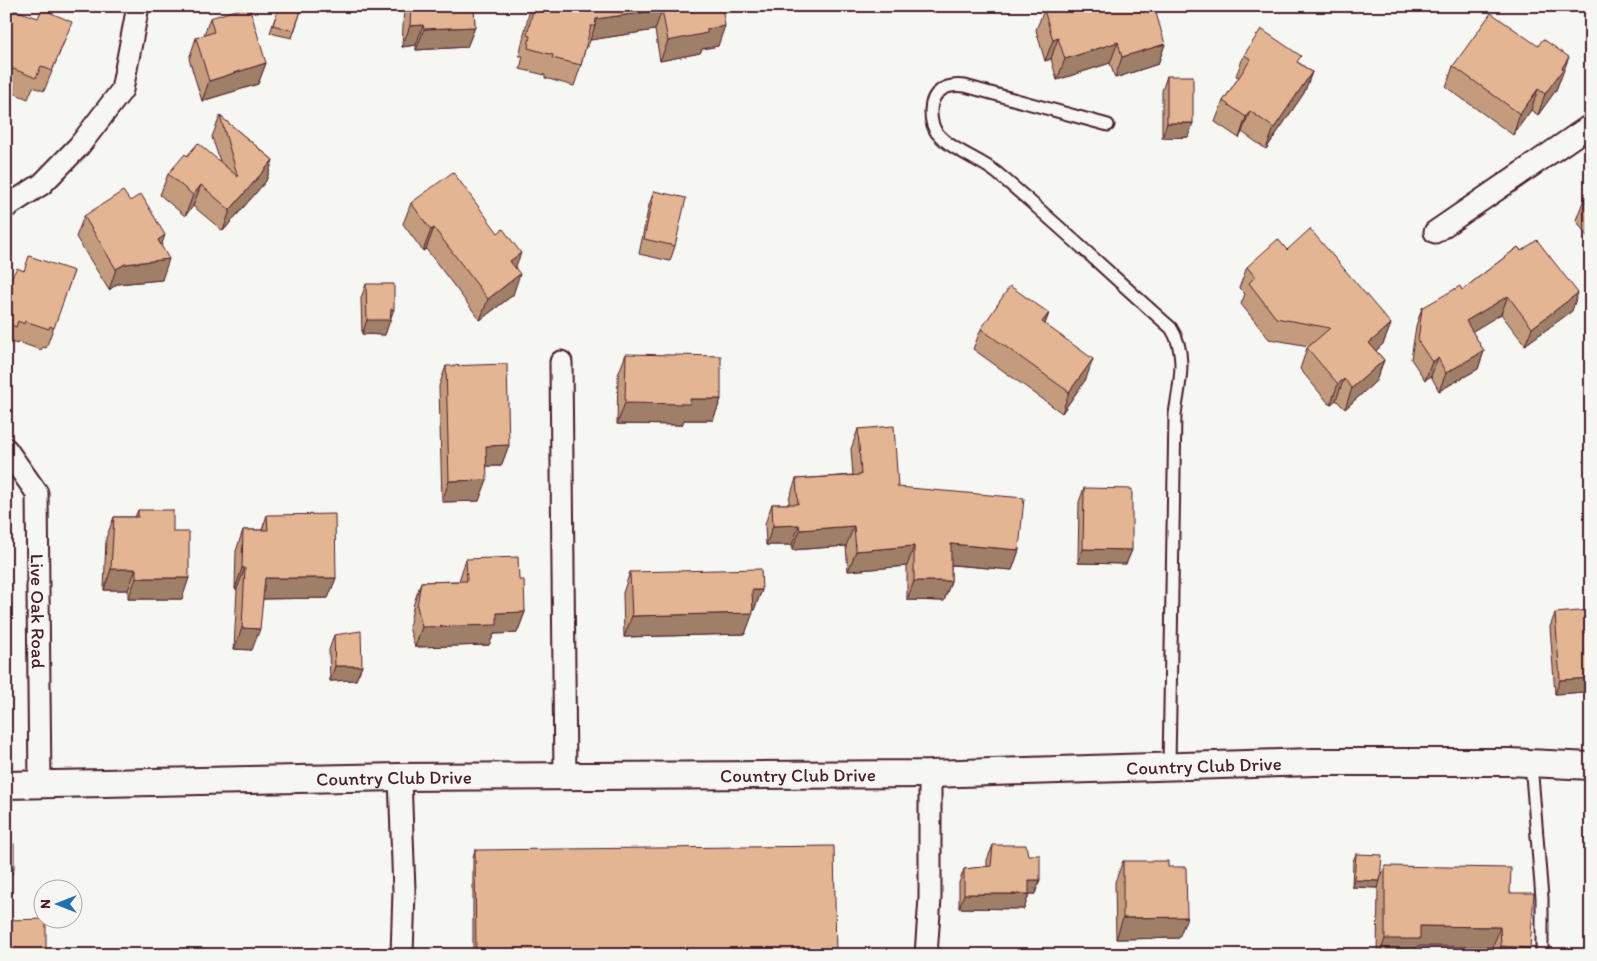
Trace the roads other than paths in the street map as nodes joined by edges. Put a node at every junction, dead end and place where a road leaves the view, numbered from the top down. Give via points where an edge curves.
1 (138, 6) edge
2 (1108, 125) dead end
3 (1591, 125) edge
4 (6, 207) edge
5 (1435, 232) dead end
6 (561, 362) dead end
7 (6, 449) edge
8 (1531, 763) junction
9 (1169, 766) junction
10 (1591, 766) edge
11 (930, 774) junction
12 (400, 777) junction
13 (565, 777) junction
14 (6, 785) edge
15 (40, 785) junction
16 (402, 955) edge
17 (926, 955) edge
18 (1542, 955) edge

1 - 4 street via 122,90 79,146 42,184
2 - 9 lane via 965,86 953,85 939,91 931,110 931,122 947,142 996,172 1171,328 1176,336 1182,363 1175,414
3 - 5 street
6 - 13 street
7 - 15 street, Live Oak Road via 37,493
8 - 9 street, Country Club Drive via 1314,762
8 - 10 street, Country Club Drive
8 - 18 lane via 1542,898
9 - 11 street, Country Club Drive
11 - 13 street, Country Club Drive
11 - 17 street via 930,898
12 - 13 street, Country Club Drive
12 - 15 street, Country Club Drive
12 - 16 street via 404,891
14 - 15 street, Country Club Drive

